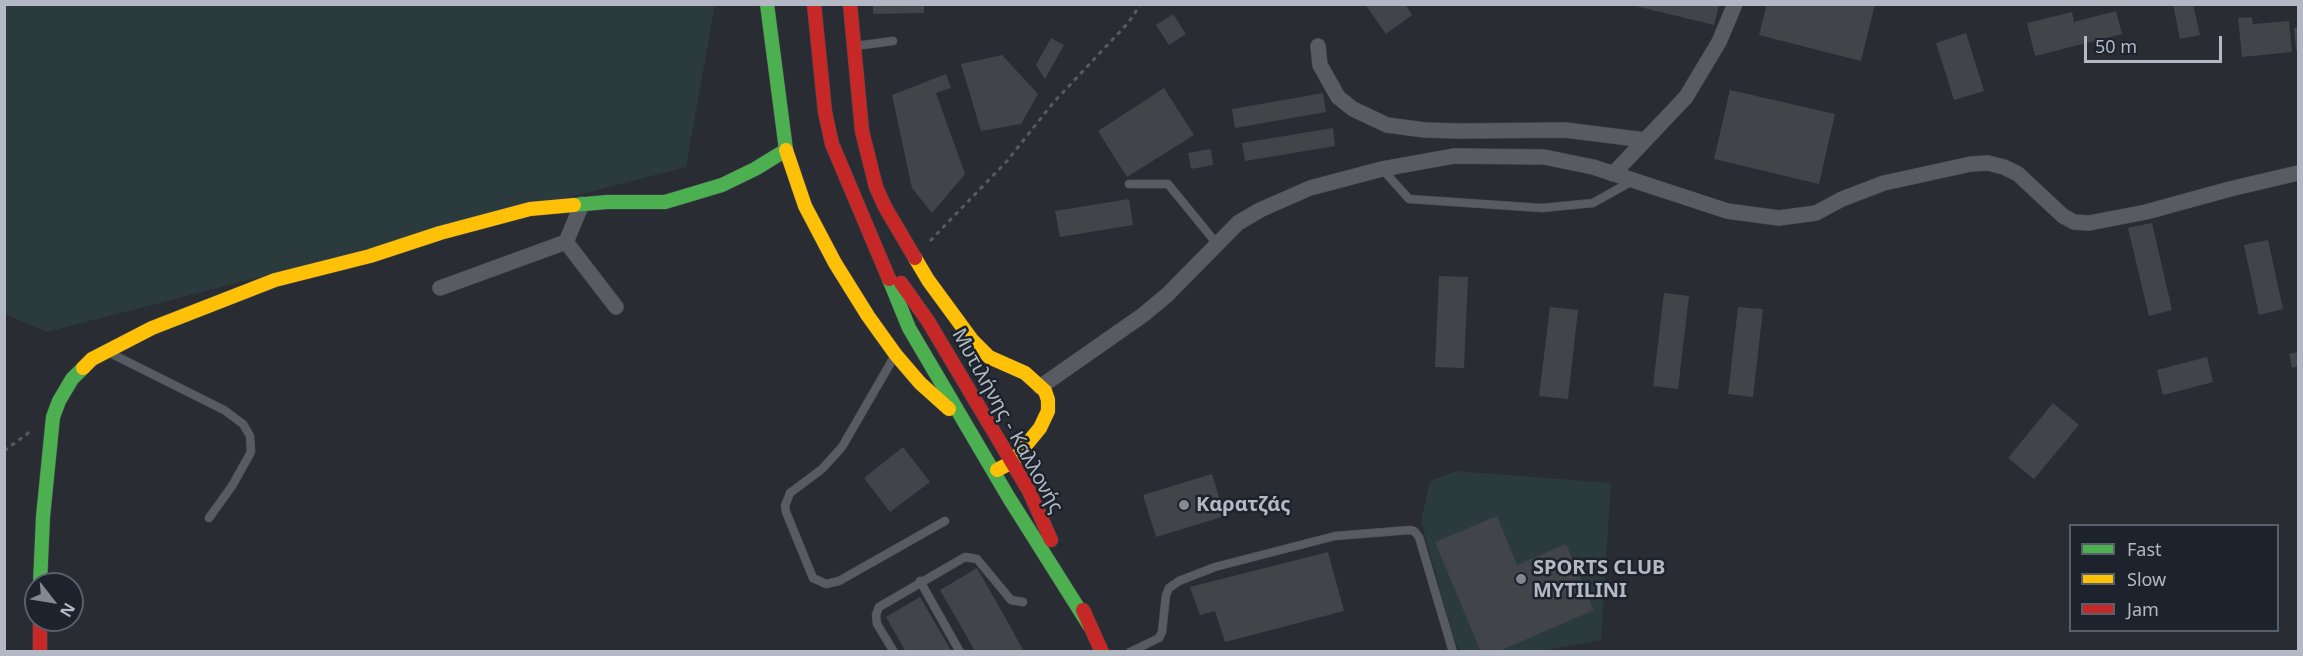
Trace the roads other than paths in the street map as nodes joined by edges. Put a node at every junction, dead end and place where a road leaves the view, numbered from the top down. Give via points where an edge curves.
1 (767, 4) edge
2 (814, 4) edge
3 (850, 4) edge
4 (1735, 4) edge
5 (893, 40) dead end
6 (854, 46) junction
7 (1318, 46) dead end
8 (1645, 140) junction
9 (786, 150) junction
10 (1382, 169) junction
11 (2298, 173) edge
12 (1613, 174) junction
13 (1635, 180) junction
14 (1129, 184) dead end
15 (582, 204) junction
16 (566, 242) junction
17 (1217, 244) junction
18 (874, 246) junction
19 (440, 288) dead end
20 (616, 307) dead end
21 (106, 351) junction
22 (896, 355) junction
23 (1040, 387) junction
24 (965, 423) junction
25 (1035, 435) junction
26 (1004, 448) junction
27 (985, 456) junction
28 (1012, 462) junction
29 (994, 472) junction
30 (209, 518) dead end
31 (945, 521) dead end
32 (41, 572) edge
33 (920, 581) junction
34 (1023, 602) dead end
35 (1089, 625) junction
36 (40, 632) edge
37 (40, 651) edge
38 (894, 651) edge
39 (960, 651) edge
40 (1101, 651) edge
41 (1130, 651) edge
42 (1453, 651) edge

1 - 9 street
2 - 18 street, Μυτιλήνης - Καλλονής via 822,91 832,144
3 - 6 street
4 - 8 street via 1719,42 1686,97
5 - 6 lane
6 - 23 street via 862,130 885,207 914,258 980,349 1000,363 1026,373
7 - 8 street via 1320,65 1338,97 1353,110 1387,125 1460,132 1565,130
8 - 12 street
9 - 15 street via 722,185 686,197 665,202
9 - 22 street via 806,206 835,263
10 - 12 street via 1454,156 1544,157
10 - 13 lane via 1409,199 1542,208 1593,203
10 - 17 street via 1310,189 1260,210 1238,223
11 - 13 street via 2089,223 2063,216 2018,174 1988,163 1884,183 1842,198 1816,213 1779,218 1727,211
12 - 13 street
14 - 17 lane via 1168,184
15 - 16 street
15 - 21 street via 530,209 275,280 152,328
16 - 19 street
16 - 20 street
17 - 23 street via 1143,315
18 - 24 street, Μυτιλήνης - Καλλονής via 909,328
18 - 26 street, Μυτιλήνης - Καλλονής via 928,321
21 - 30 lane via 224,410 243,424 250,436 251,452
21 - 32 street via 72,379 53,417
22 - 24 street via 920,383
22 - 31 lane via 842,447 822,469 790,493 786,512 813,578 826,584 839,581
23 - 25 street via 1048,400 1048,411
24 - 27 street, Μυτιλήνης - Καλλονής
25 - 26 street
25 - 28 street
26 - 27 street
26 - 28 street, Μυτιλήνης - Καλλονής
27 - 29 street, Μυτιλήνης - Καλλονής
28 - 29 street
28 - 35 street, Μυτιλήνης - Καλλονής
29 - 35 street, Μυτιλήνης - Καλλονής
33 - 34 lane via 969,556 977,559 1011,600
33 - 38 lane via 877,610 877,624
33 - 39 lane
35 - 40 street, Μυτιλήνης - Καλλονής
36 - 37 street
41 - 42 lane via 1159,638 1166,594 1179,581 1215,567 1335,536 1410,530 1421,542

